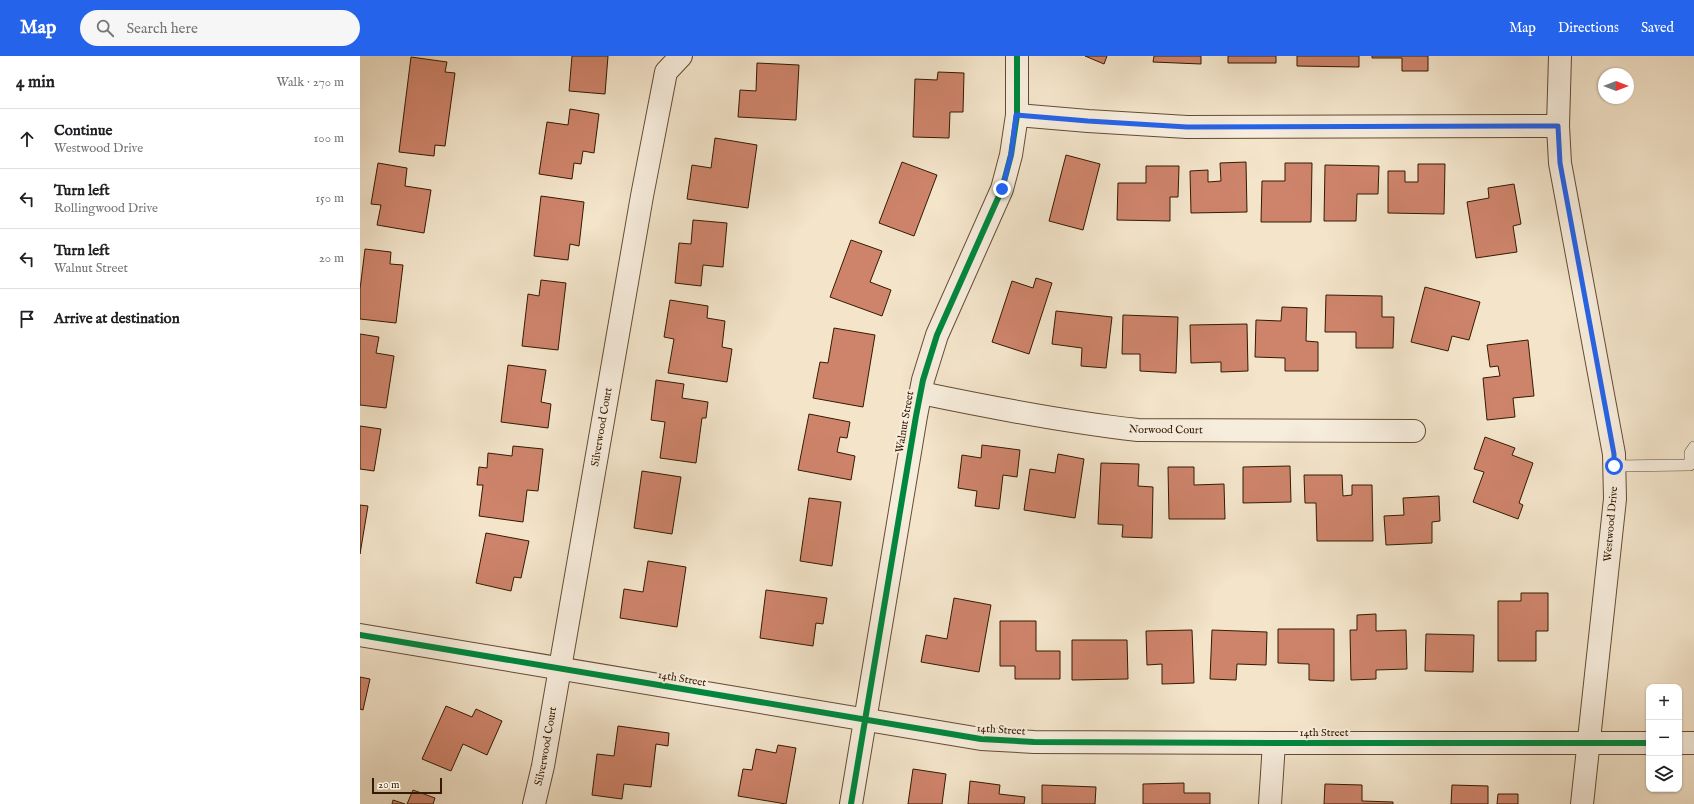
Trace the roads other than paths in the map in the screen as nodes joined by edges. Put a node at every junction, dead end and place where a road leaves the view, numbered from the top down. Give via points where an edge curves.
1 (681, 56) edge
2 (1017, 56) edge
3 (1560, 56) edge
4 (1016, 115) junction
5 (1558, 126) junction
6 (921, 392) junction
7 (1414, 431) dead end
8 (1694, 447) edge
9 (1614, 466) junction
10 (360, 635) edge
11 (560, 668) junction
12 (865, 720) junction
13 (1588, 742) junction
14 (1646, 742) edge
15 (1274, 743) junction
16 (1682, 743) edge
17 (1694, 743) edge
18 (534, 804) edge
19 (851, 804) edge
20 (1270, 804) edge
21 (1582, 804) edge

1 - 11 street, Silverwood Court via 666,72
2 - 4 street, Walnut Street
3 - 5 street, Westwood Drive
4 - 5 street via 1187,127
4 - 6 street, Walnut Street via 1011,155 1002,189 937,335
5 - 9 street, Westwood Drive via 1560,163 1613,446
6 - 7 street, Norwood Court via 1095,425 1138,430
6 - 12 street, Walnut Street
8 - 9 lane via 1690,453 1690,465
9 - 13 street, Westwood Drive via 1615,499
10 - 11 street, 14th Street
11 - 12 street, 14th Street
11 - 18 street, Silverwood Court
12 - 15 street, 14th Street via 981,739 1034,742
12 - 19 street, Walnut Street
13 - 14 street, 14th Street
13 - 15 street, 14th Street
13 - 21 street, Westwood Drive
15 - 20 street
16 - 17 street

